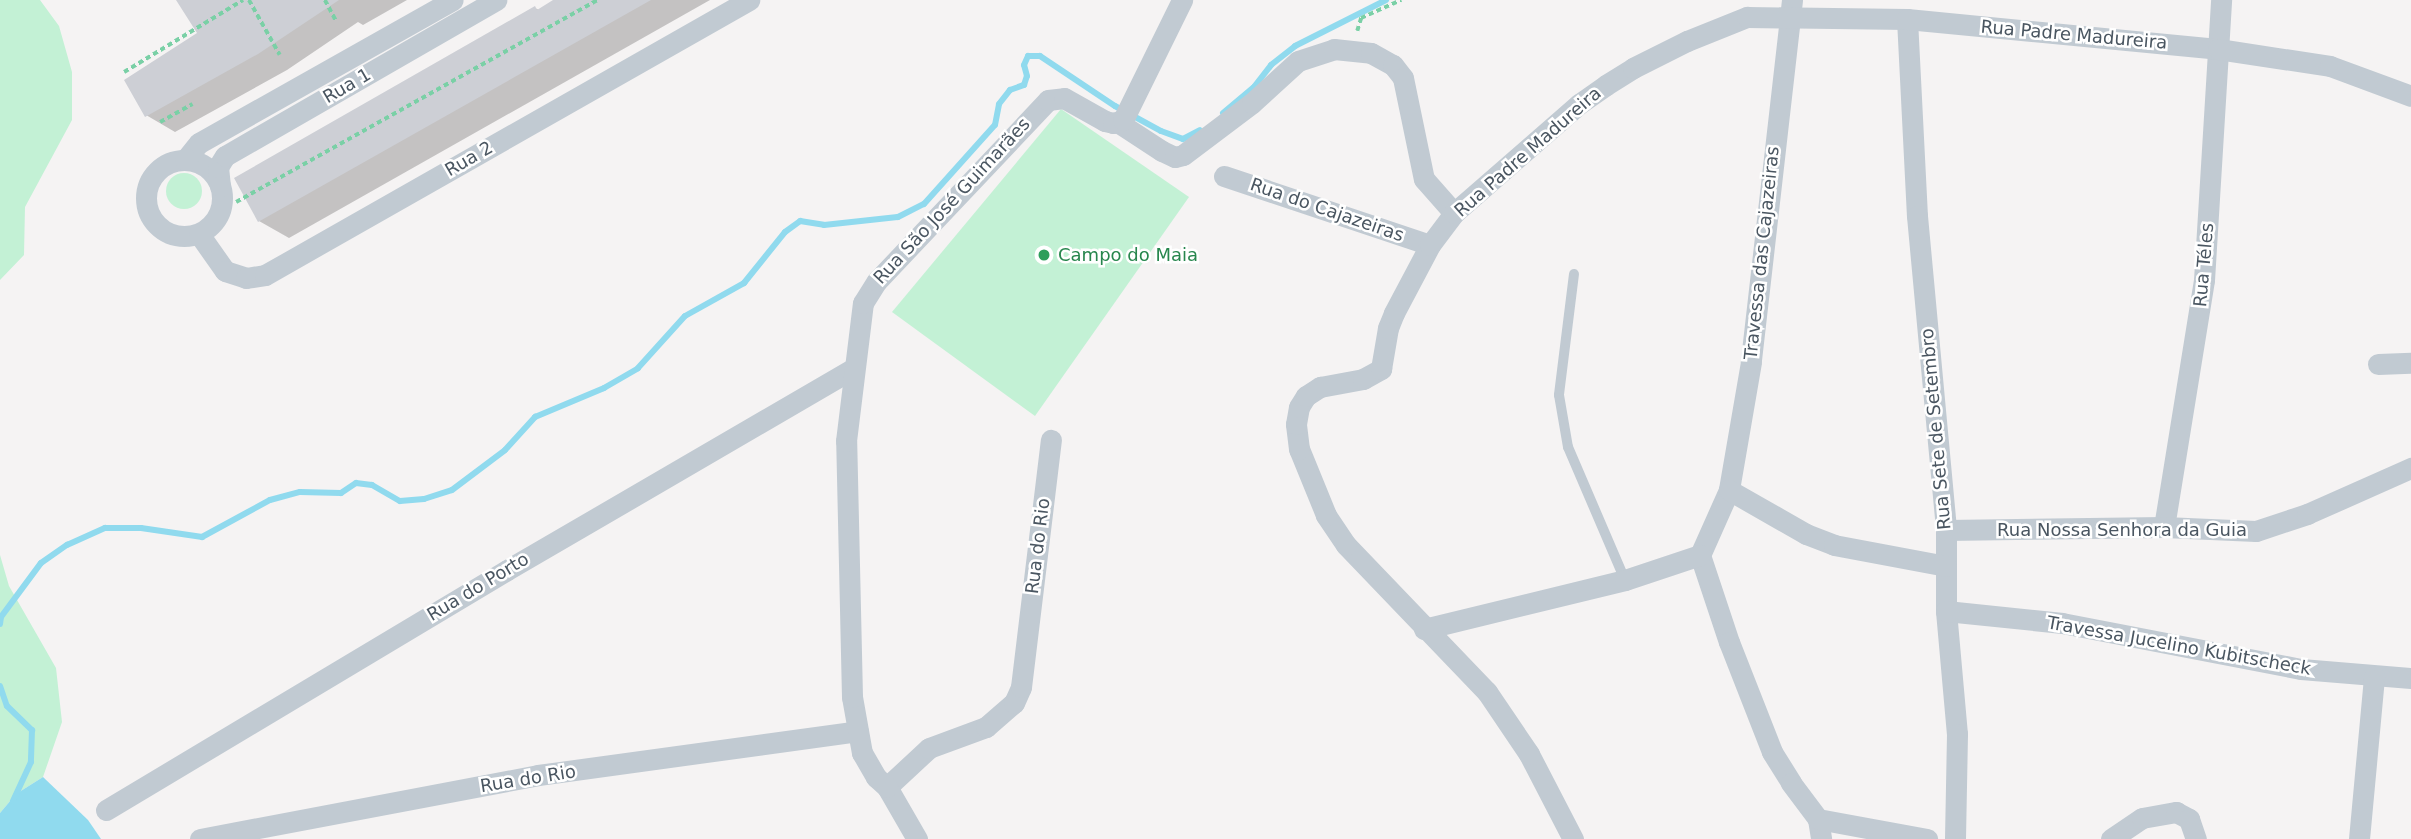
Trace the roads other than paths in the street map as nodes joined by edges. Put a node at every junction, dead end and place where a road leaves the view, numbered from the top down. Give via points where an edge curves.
1 (453, 0) edge
2 (496, 0) edge
3 (749, 0) edge
4 (1182, 0) edge
5 (2221, 0) edge
6 (1791, 8) edge
7 (1906, 19) junction
8 (2218, 49) junction
9 (2411, 96) edge
10 (1127, 113) junction
11 (185, 160) junction
12 (1224, 176) dead end
13 (220, 186) junction
14 (1454, 213) junction
15 (199, 234) junction
16 (1430, 245) junction
17 (1574, 274) dead end
18 (2411, 363) edge
19 (2378, 365) dead end
20 (853, 369) junction
21 (1051, 440) dead end
22 (2411, 468) edge
23 (1729, 490) junction
24 (2164, 527) junction
25 (1946, 530) junction
26 (1700, 555) junction
27 (1947, 566) junction
28 (1625, 580) junction
29 (1947, 611) junction
30 (1424, 629) junction
31 (2374, 677) junction
32 (2411, 678) edge
33 (858, 731) junction
34 (887, 788) junction
35 (106, 810) dead end
36 (1820, 829) edge
37 (2196, 836) edge
38 (200, 839) edge
39 (917, 839) edge
40 (1573, 839) edge
41 (1927, 839) edge
42 (1955, 839) edge
43 (2111, 839) edge
44 (2359, 839) edge

1 - 11 street, Rua 1 via 199,143
2 - 13 street, Rua 1 via 225,156 218,167
3 - 15 street, Rua 2 via 265,275 246,278 226,271
4 - 10 street
5 - 8 street, Rua Téles
6 - 7 street, Rua Padre Madureira
6 - 14 street, Rua Padre Madureira via 1747,17 1633,68 1579,104
6 - 23 street, Travessa das Cajazeiras via 1751,362
7 - 8 street, Rua Padre Madureira
7 - 25 street, Rua Sete de Setembro via 1917,216
8 - 9 street, Rua Padre Madureira via 2330,66
8 - 24 street, Rua Téles via 2204,280
10 - 14 street via 1162,151 1183,155 1298,61 1326,51 1362,51 1393,65 1403,78 1424,179
10 - 20 street, Rua São José Guimarães via 1105,121 1064,98 1044,103 869,289 858,320
11 - 13 street via 207,168
11 - 15 street, Rua 1 via 155,173 146,206 166,232
12 - 16 street, Rua do Cajazeiras
13 - 15 street, Rua 1 via 221,208
14 - 16 street, Rua Padre Madureira
16 - 30 street, Rua Padre Madureira via 1388,328 1381,369 1363,379 1320,387 1306,396 1296,424 1299,449 1326,515 1346,545
17 - 28 lane via 1559,395 1568,447
18 - 19 street
20 - 33 street, Rua São José Guimarães via 846,441 852,697
20 - 35 street, Rua do Porto
21 - 34 street, Rua do Rio via 1021,687 1014,703 986,727 929,748
22 - 24 street, Rua Nossa Senhora da Guia via 2256,531
23 - 26 street, Travessa das Cajazeiras
23 - 27 street via 1834,545
24 - 25 street, Rua Nossa Senhora da Guia
25 - 27 street, Rua Sete de Setembro
26 - 28 street
26 - 36 street via 1772,752
27 - 29 street, Rua Sete de Setembro
28 - 30 street
29 - 31 street, Travessa Jucelino Kubitscheck via 2062,623 2259,662
29 - 42 street, Rua Sete de Setembro via 1957,734
30 - 40 street, Rua Padre Madureira via 1487,692 1529,754
31 - 32 street, Travessa Jucelino Kubitscheck
31 - 44 street
33 - 34 street, Rua São José Guimarães via 862,753
33 - 38 street, Rua do Rio via 538,775
34 - 39 street, Rua São José Guimarães
36 - 41 street
37 - 43 street via 2189,819 2176,813 2142,818

